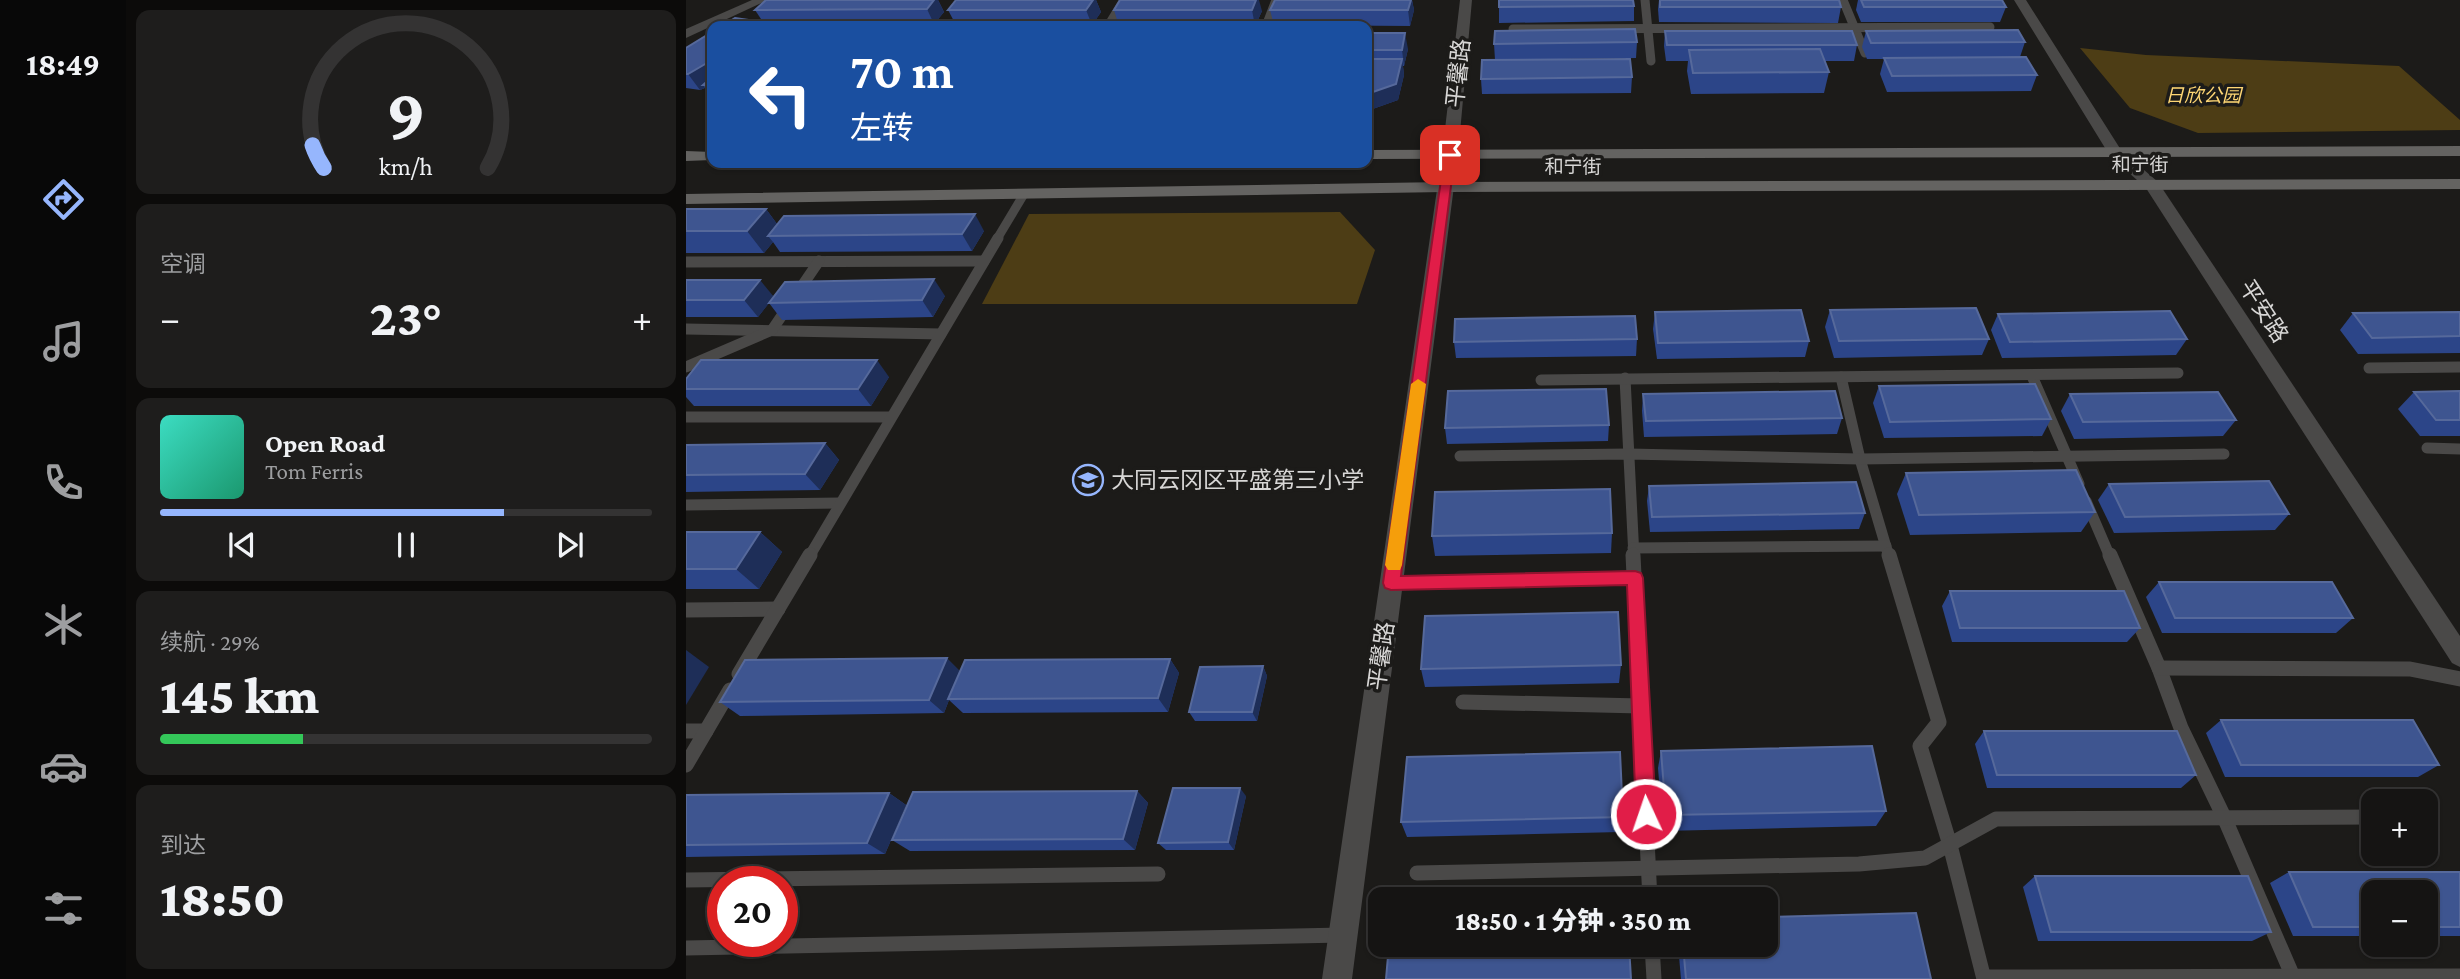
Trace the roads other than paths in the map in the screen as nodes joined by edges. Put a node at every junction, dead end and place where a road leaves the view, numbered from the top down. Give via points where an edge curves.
1 (762, 0) edge
2 (1124, 0) edge
3 (1276, 0) edge
4 (1465, 0) edge
5 (1644, 0) edge
6 (1843, 0) edge
7 (2020, 0) edge
8 (715, 21) edge
9 (1111, 21) edge
10 (1268, 21) edge
11 (707, 25) edge
12 (1647, 27) junction
13 (1853, 27) junction
14 (1990, 27) edge
15 (1513, 29) edge
16 (686, 34) edge
17 (1865, 53) edge
18 (1651, 61) dead end
19 (2460, 151) edge
20 (2115, 153) junction
21 (1372, 155) edge
22 (1450, 155) junction
23 (686, 156) edge
24 (707, 156) edge
25 (2460, 184) edge
26 (2152, 185) junction
27 (1445, 187) junction
28 (1024, 194) junction
29 (686, 199) edge
30 (819, 261) junction
31 (984, 261) junction
32 (686, 262) edge
33 (686, 329) edge
34 (772, 330) junction
35 (941, 334) junction
36 (712, 356) junction
37 (686, 367) edge
38 (2460, 367) edge
39 (2369, 368) dead end
40 (699, 373) edge
41 (2178, 373) dead end
42 (2032, 376) junction
43 (1841, 377) junction
44 (1625, 378) junction
45 (1541, 380) dead end
46 (686, 417) edge
47 (891, 417) junction
48 (2427, 448) dead end
49 (2460, 449) edge
50 (1629, 454) junction
51 (2224, 454) dead end
52 (1460, 456) dead end
53 (2067, 457) junction
54 (1860, 459) junction
55 (840, 503) junction
56 (686, 505) edge
57 (1886, 547) junction
58 (1633, 548) junction
59 (1635, 578) junction
60 (1391, 583) junction
61 (778, 609) junction
62 (686, 610) edge
63 (2460, 656) edge
64 (2159, 668) junction
65 (2460, 679) edge
66 (1463, 702) dead end
67 (1641, 706) junction
68 (686, 731) edge
69 (706, 731) junction
70 (686, 765) edge
71 (2224, 817) junction
72 (2361, 817) edge
73 (1950, 845) junction
74 (1649, 867) junction
75 (1158, 873) dead end
76 (1417, 873) dead end
77 (686, 880) edge
78 (1650, 887) edge
79 (1343, 935) junction
80 (686, 948) edge
81 (1653, 957) edge
82 (2460, 976) edge
83 (1985, 978) edge
84 (2293, 978) edge
85 (1337, 979) edge
86 (1654, 979) edge

1 - 8 street
2 - 9 lane
3 - 10 lane
4 - 22 street, 平馨路
5 - 12 lane
6 - 13 lane
7 - 20 street, 平安路
11 - 16 street
12 - 13 lane
12 - 15 lane
12 - 18 lane
13 - 14 lane
13 - 17 lane
19 - 20 main road, 和宁街
20 - 22 main road, 和宁街
20 - 26 street, 平安路
21 - 22 main road, 和宁街
22 - 27 street, 平馨路
23 - 24 main road
25 - 26 main road, 和宁街
26 - 27 main road, 和宁街
26 - 63 street, 平安路
27 - 28 main road, 和宁街
27 - 60 street, 平馨路
28 - 29 main road, 和宁街
28 - 31 lane
30 - 31 lane
30 - 32 lane
30 - 34 lane
31 - 35 lane
33 - 34 lane
34 - 35 lane
34 - 36 lane
35 - 47 lane
36 - 37 lane
36 - 40 lane
38 - 39 lane
41 - 42 lane
42 - 43 lane
42 - 53 lane
43 - 44 lane
43 - 54 lane
44 - 45 lane
44 - 50 lane
46 - 47 lane
47 - 55 lane
48 - 49 lane
50 - 52 lane
50 - 54 lane
50 - 58 lane
51 - 53 lane
53 - 54 lane
53 - 64 lane
54 - 57 lane
55 - 56 lane
55 - 61 lane
57 - 58 lane
57 - 73 lane via 1939,722 1920,746
58 - 59 lane
59 - 60 lane
59 - 67 lane
60 - 79 street, 平馨路
61 - 62 lane
61 - 69 lane
64 - 65 lane via 2410,669
64 - 71 lane via 2180,728
66 - 67 lane
67 - 74 lane
68 - 69 lane
69 - 70 lane
71 - 72 lane
71 - 73 lane via 1996,819
71 - 84 lane
73 - 74 lane via 1925,858 1860,864
73 - 83 lane
74 - 76 lane
74 - 78 lane
75 - 77 lane
79 - 80 lane
79 - 85 street, 平馨路
81 - 86 lane
82 - 84 lane
83 - 84 lane

